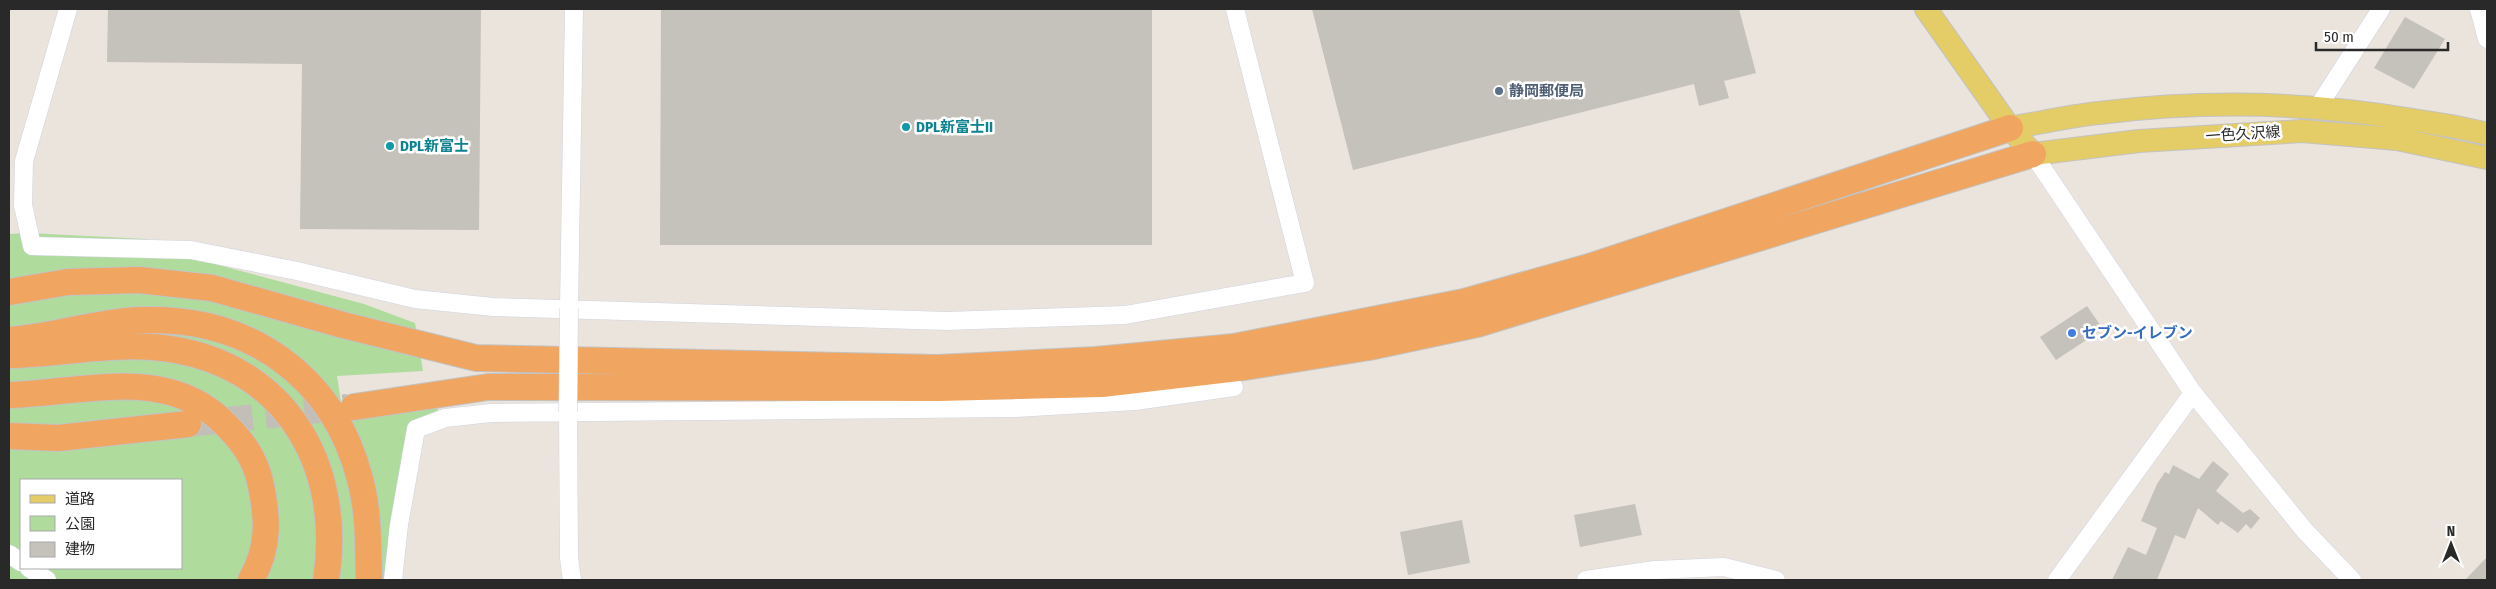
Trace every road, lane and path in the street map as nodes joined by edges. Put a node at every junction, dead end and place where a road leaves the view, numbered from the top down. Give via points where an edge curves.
1 (68, 9) edge
2 (574, 9) edge
3 (1235, 9) edge
4 (1926, 9) edge
5 (2382, 9) edge
6 (2479, 9) edge
7 (2487, 40) edge
8 (2318, 107) junction
9 (2010, 128) junction
10 (2487, 134) edge
11 (2033, 154) junction
12 (2487, 158) edge
13 (9, 292) edge
14 (570, 308) junction
15 (9, 340) edge
16 (9, 355) edge
17 (9, 371) edge
18 (1234, 387) dead end
19 (2193, 393) junction
20 (9, 395) edge
21 (354, 406) tunnel mouth
22 (568, 412) junction
23 (188, 424) tunnel mouth
24 (9, 436) edge
25 (9, 554) edge
26 (20, 561) edge
27 (30, 569) edge
28 (1655, 575) edge
29 (47, 580) edge
30 (251, 580) edge
31 (310, 580) edge
32 (326, 580) edge
33 (369, 580) edge
34 (393, 580) edge
35 (572, 580) edge
36 (1586, 580) edge
37 (1776, 580) edge
38 (2057, 580) edge
39 (2352, 580) edge

1 - 14 street via 24,160 23,205 32,246 191,250 415,299 493,307
2 - 14 street
3 - 14 street via 1304,283 1125,315 967,321
4 - 9 main road
5 - 8 street
6 - 7 street
8 - 9 main road, 一色久沢線 via 2186,106 2099,113
8 - 10 main road, 一色久沢線 via 2397,117
9 - 11 main road
9 - 13 highway via 1589,267 1464,302 1234,348 1096,360 938,368 476,358 212,288 139,280 68,282
11 - 12 main road, 一色久沢線 via 2139,141 2302,131 2397,139
11 - 19 street
11 - 21 highway via 1477,324 1369,347 1238,368 1102,384 706,389 488,387
14 - 22 street, bridge
15 - 33 highway via 97,324 175,320 249,338 276,354 295,370 333,415 351,451 367,512
16 - 32 highway via 120,347 162,348 200,354 234,368 258,385 285,410 307,440 322,478 330,519
17 - 31 highway via 74,369 120,363 159,364 195,370 226,382 274,422 293,451 306,482 314,514 314,557
18 - 22 street via 1135,401 1015,408
19 - 38 street
19 - 39 street via 2305,531
20 - 30 highway via 143,385 210,409 234,433 255,462 266,510 264,553
22 - 34 street via 491,413 445,418 416,429
22 - 35 street
23 - 24 highway via 58,438
25 - 26 street
27 - 29 street
28 - 36 street
28 - 37 street via 1724,567

